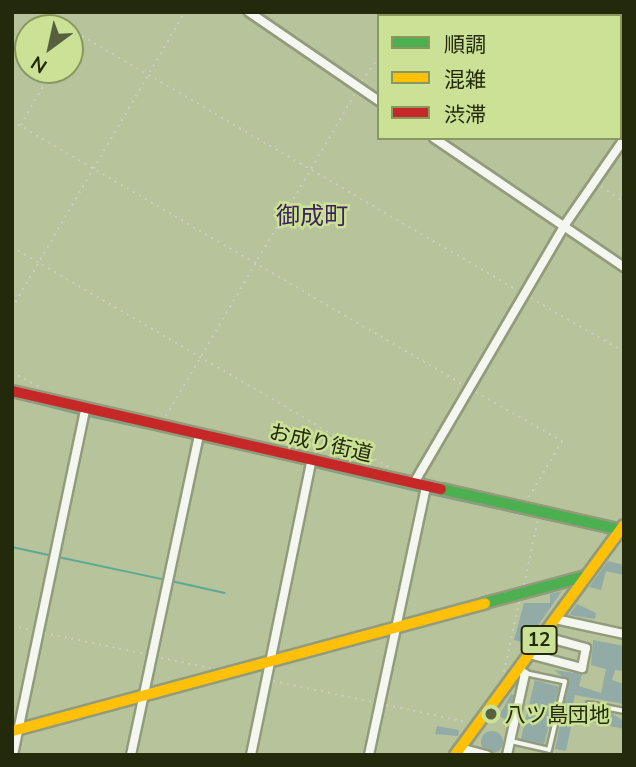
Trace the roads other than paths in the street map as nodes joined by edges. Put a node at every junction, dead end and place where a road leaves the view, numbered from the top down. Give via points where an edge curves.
1 (249, 12) edge
2 (377, 100) edge
3 (624, 139) edge
4 (437, 140) edge
5 (564, 226) junction
6 (624, 267) edge
7 (12, 391) edge
8 (85, 409) junction
9 (199, 435) junction
10 (312, 459) junction
11 (408, 482) junction
12 (425, 486) junction
13 (623, 529) edge
14 (586, 576) junction
15 (555, 619) junction
16 (395, 628) junction
17 (624, 634) edge
18 (542, 636) junction
19 (529, 654) junction
20 (270, 660) junction
21 (521, 672) junction
22 (144, 694) junction
23 (589, 704) dead end
24 (624, 711) edge
25 (15, 730) edge
26 (510, 741) junction
27 (458, 751) edge
28 (13, 755) edge
29 (131, 755) edge
30 (251, 755) edge
31 (369, 755) edge
32 (487, 755) edge
33 (507, 755) edge

1 - 2 street
3 - 5 street
4 - 5 street
5 - 6 street
5 - 11 street
7 - 8 street, お成り街道
8 - 9 street, お成り街道
8 - 25 street
9 - 10 street, お成り街道
9 - 22 street
10 - 11 street, お成り街道
10 - 20 street
11 - 12 street, お成り街道
12 - 13 street, お成り街道
12 - 16 street
13 - 14 street, 12
14 - 15 street, 12
14 - 16 street
15 - 17 street
15 - 18 street, 12
16 - 20 street
16 - 31 street
18 - 19 street, 12
18 - 19 street via 586,648 582,668
19 - 21 street, 12
20 - 22 street
20 - 30 street
21 - 26 street
21 - 26 lane via 565,682 549,750
21 - 27 street, 12
22 - 25 street
22 - 29 street
23 - 24 lane
25 - 28 street
26 - 33 street
27 - 32 street

